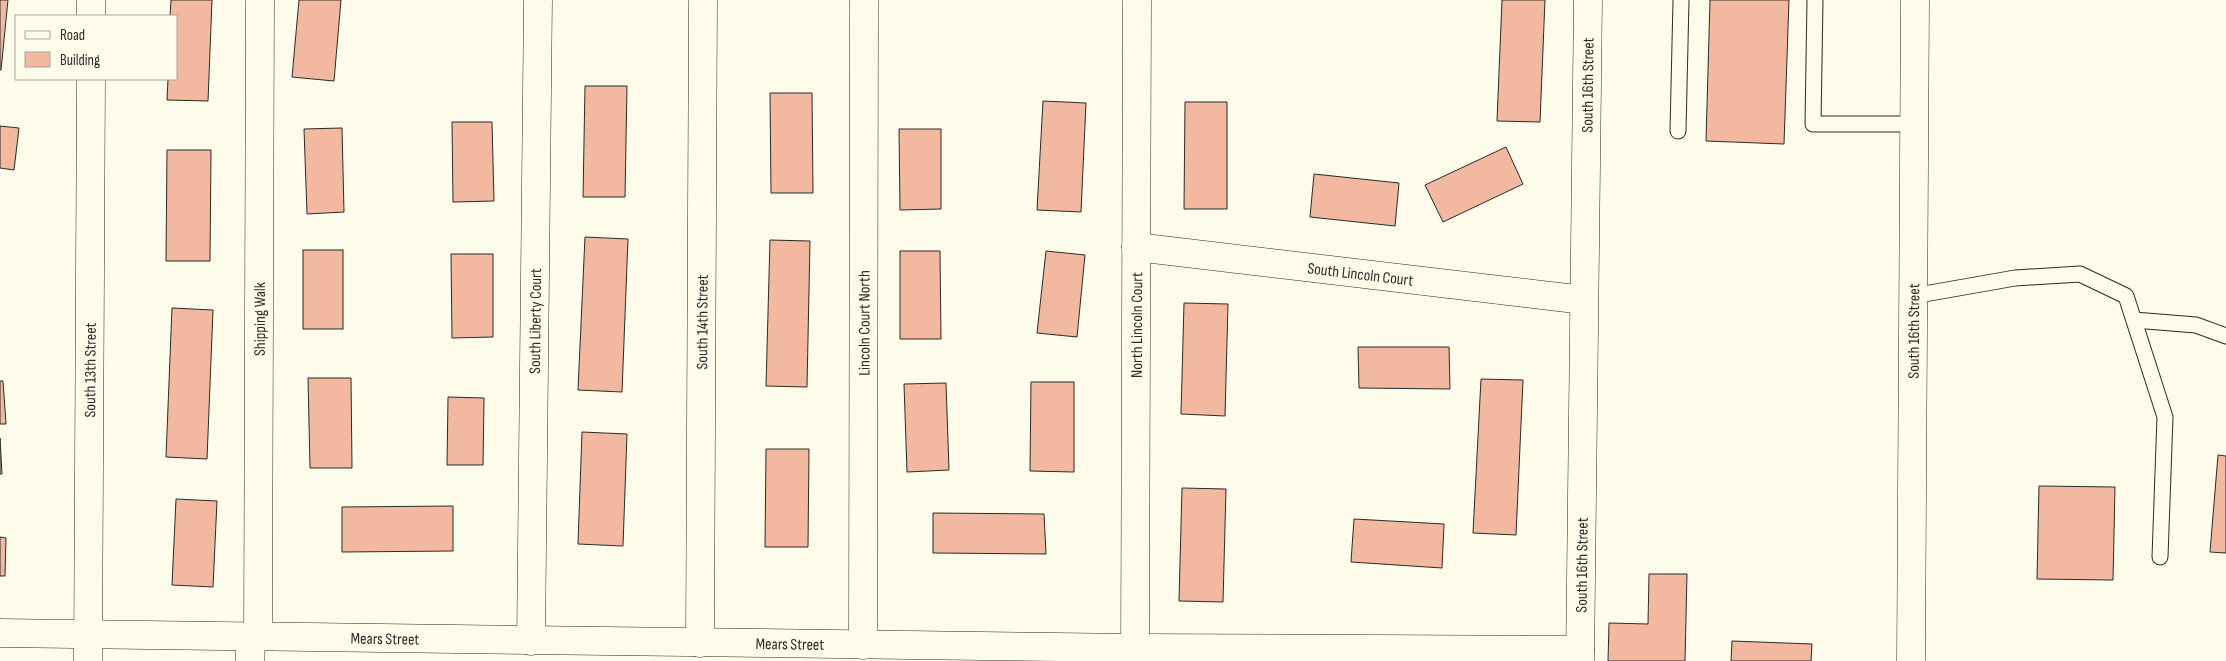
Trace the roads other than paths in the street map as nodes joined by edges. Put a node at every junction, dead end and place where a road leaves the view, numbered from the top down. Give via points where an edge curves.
1 (91, 0) edge
2 (260, 0) edge
3 (538, 0) edge
4 (703, 0) edge
5 (864, 0) edge
6 (1137, 0) edge
7 (1588, 0) edge
8 (1681, 0) edge
9 (1815, 0) edge
10 (1915, 0) edge
11 (91, 15) edge
12 (91, 80) edge
13 (1914, 124) junction
14 (1678, 131) dead end
15 (1136, 247) junction
16 (1913, 296) junction
17 (1584, 300) junction
18 (2134, 320) junction
19 (2226, 336) edge
20 (2160, 557) dead end
21 (0, 633) edge
22 (88, 634) junction
23 (531, 641) junction
24 (700, 643) junction
25 (253, 645) edge
26 (863, 645) junction
27 (1135, 655) edge
28 (1580, 656) edge
29 (88, 661) edge
30 (1911, 661) edge

1 - 11 street
2 - 25 street, Shipping Walk
3 - 23 street, South Liberty Court
4 - 24 street, South 14th Street
5 - 26 street, Lincoln Court North
6 - 15 street, North Lincoln Court
7 - 17 street, South 16th Street
8 - 14 lane
9 - 13 lane via 1813,124
10 - 13 street, South 16th Street
12 - 22 street, South 13th Street
13 - 16 street, South 16th Street
15 - 17 street, South Lincoln Court
15 - 27 street, North Lincoln Court
16 - 18 lane via 2015,278 2080,274 2126,296
16 - 30 street, South 16th Street
17 - 28 street, South 16th Street
18 - 19 lane via 2196,325
18 - 20 lane via 2165,417
21 - 22 street, Mears Street
22 - 25 street, Mears Street
22 - 29 street, South 13th Street
23 - 24 street, Mears Street
23 - 25 street, Mears Street
24 - 26 street, Mears Street
26 - 27 street, Mears Street
27 - 28 street, Mears Street

